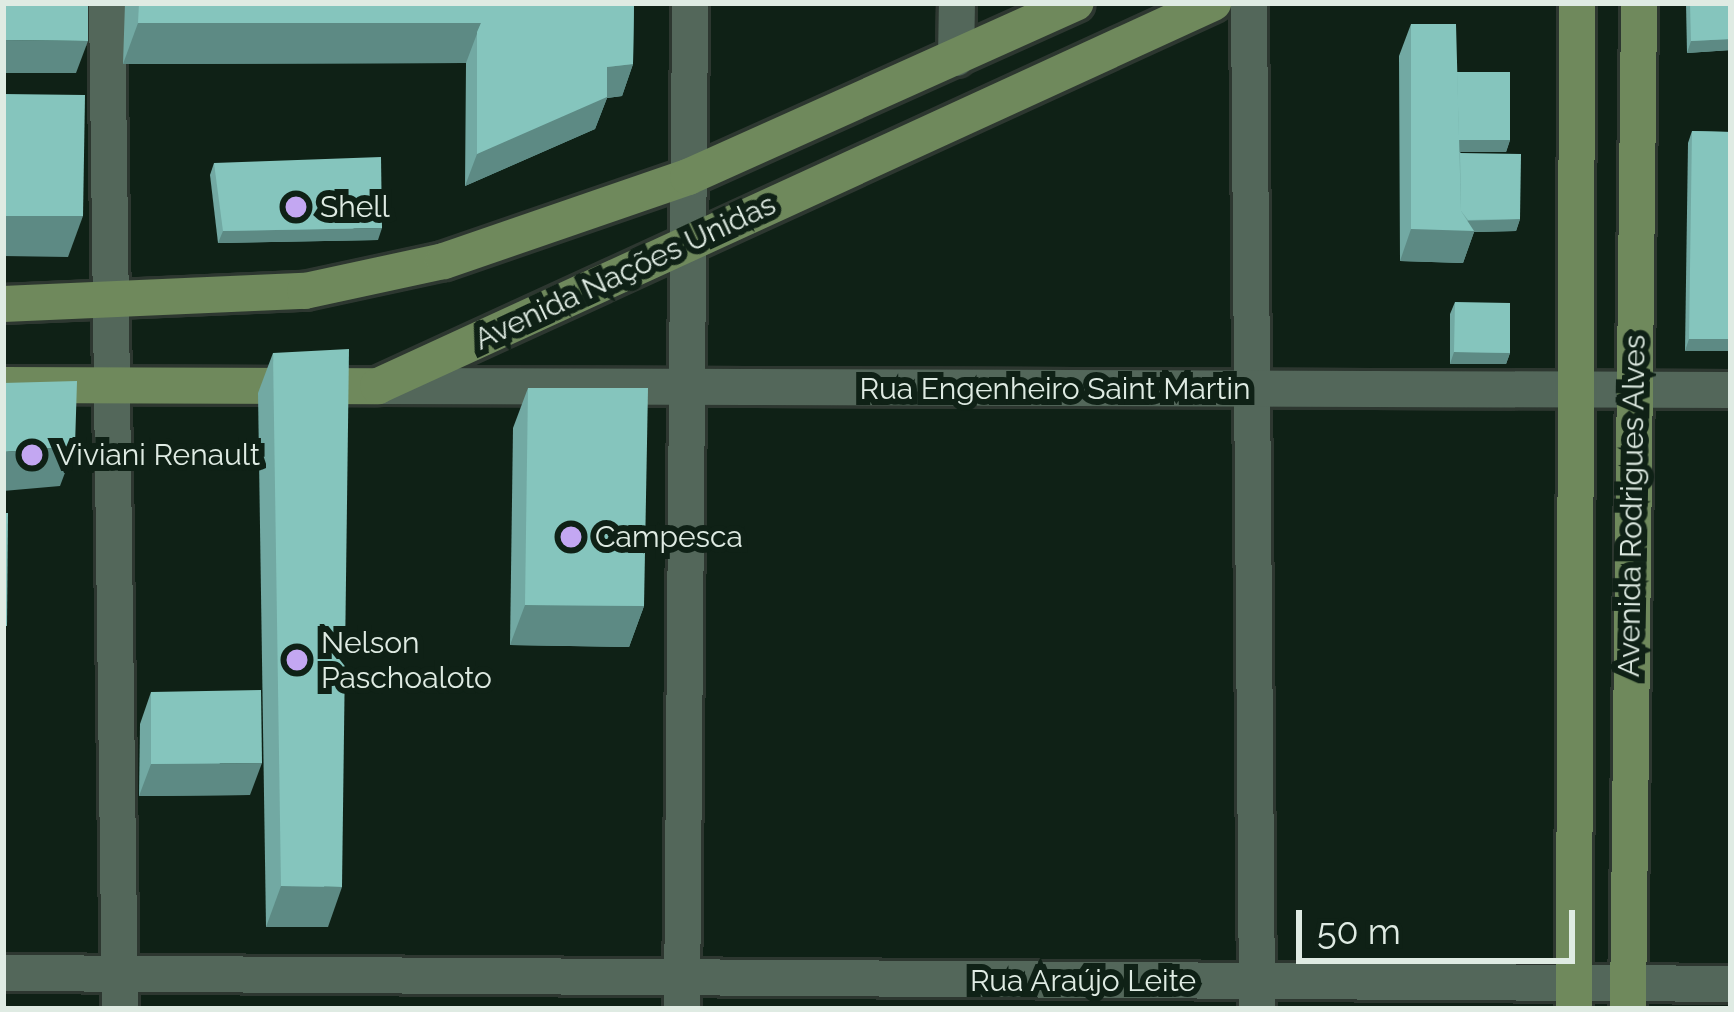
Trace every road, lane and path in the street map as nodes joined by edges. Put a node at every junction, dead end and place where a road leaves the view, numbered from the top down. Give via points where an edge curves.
1 (107, 3) edge
2 (690, 3) edge
3 (956, 3) edge
4 (1076, 3) edge
5 (1213, 3) edge
6 (1249, 3) edge
7 (1576, 3) edge
8 (1639, 3) edge
9 (956, 58) junction
10 (688, 177) junction
11 (682, 246) junction
12 (3, 304) edge
13 (117, 307) junction
14 (3, 385) edge
15 (378, 386) junction
16 (119, 387) junction
17 (1258, 388) junction
18 (1633, 389) junction
19 (1580, 390) junction
20 (1731, 390) edge
21 (680, 391) junction
22 (3, 973) edge
23 (1731, 984) edge
24 (120, 993) edge
25 (682, 995) edge
26 (1257, 995) edge
27 (1574, 997) edge
28 (1628, 997) edge

1 - 13 street
2 - 10 street
3 - 9 street
4 - 9 main road, Avenida Nações Unidas
5 - 11 main road, Avenida Nações Unidas
6 - 17 street
7 - 19 main road, Avenida Rodrigues Alves
8 - 18 main road, Avenida Rodrigues Alves
9 - 10 main road, Avenida Nações Unidas
10 - 11 street
10 - 13 main road, Avenida Nações Unidas via 444,261 304,291
11 - 15 main road, Avenida Nações Unidas
11 - 21 street
12 - 13 main road, Avenida Nações Unidas
13 - 16 street
14 - 16 main road, Avenida Nações Unidas
15 - 16 main road, Avenida Nações Unidas
15 - 21 street, Rua Engenheiro Saint Martin
16 - 24 street
17 - 19 street, Rua Engenheiro Saint Martin
17 - 21 street, Rua Engenheiro Saint Martin
17 - 26 street
18 - 19 street, Rua Engenheiro Saint Martin
18 - 20 street, Rua Engenheiro Saint Martin
18 - 28 main road, Avenida Rodrigues Alves
19 - 27 main road, Avenida Rodrigues Alves
21 - 25 street
22 - 24 street, Rua Araújo Leite
23 - 28 street, Rua Araújo Leite
24 - 25 street, Rua Araújo Leite
25 - 26 street, Rua Araújo Leite
26 - 27 street, Rua Araújo Leite
27 - 28 street, Rua Araújo Leite

